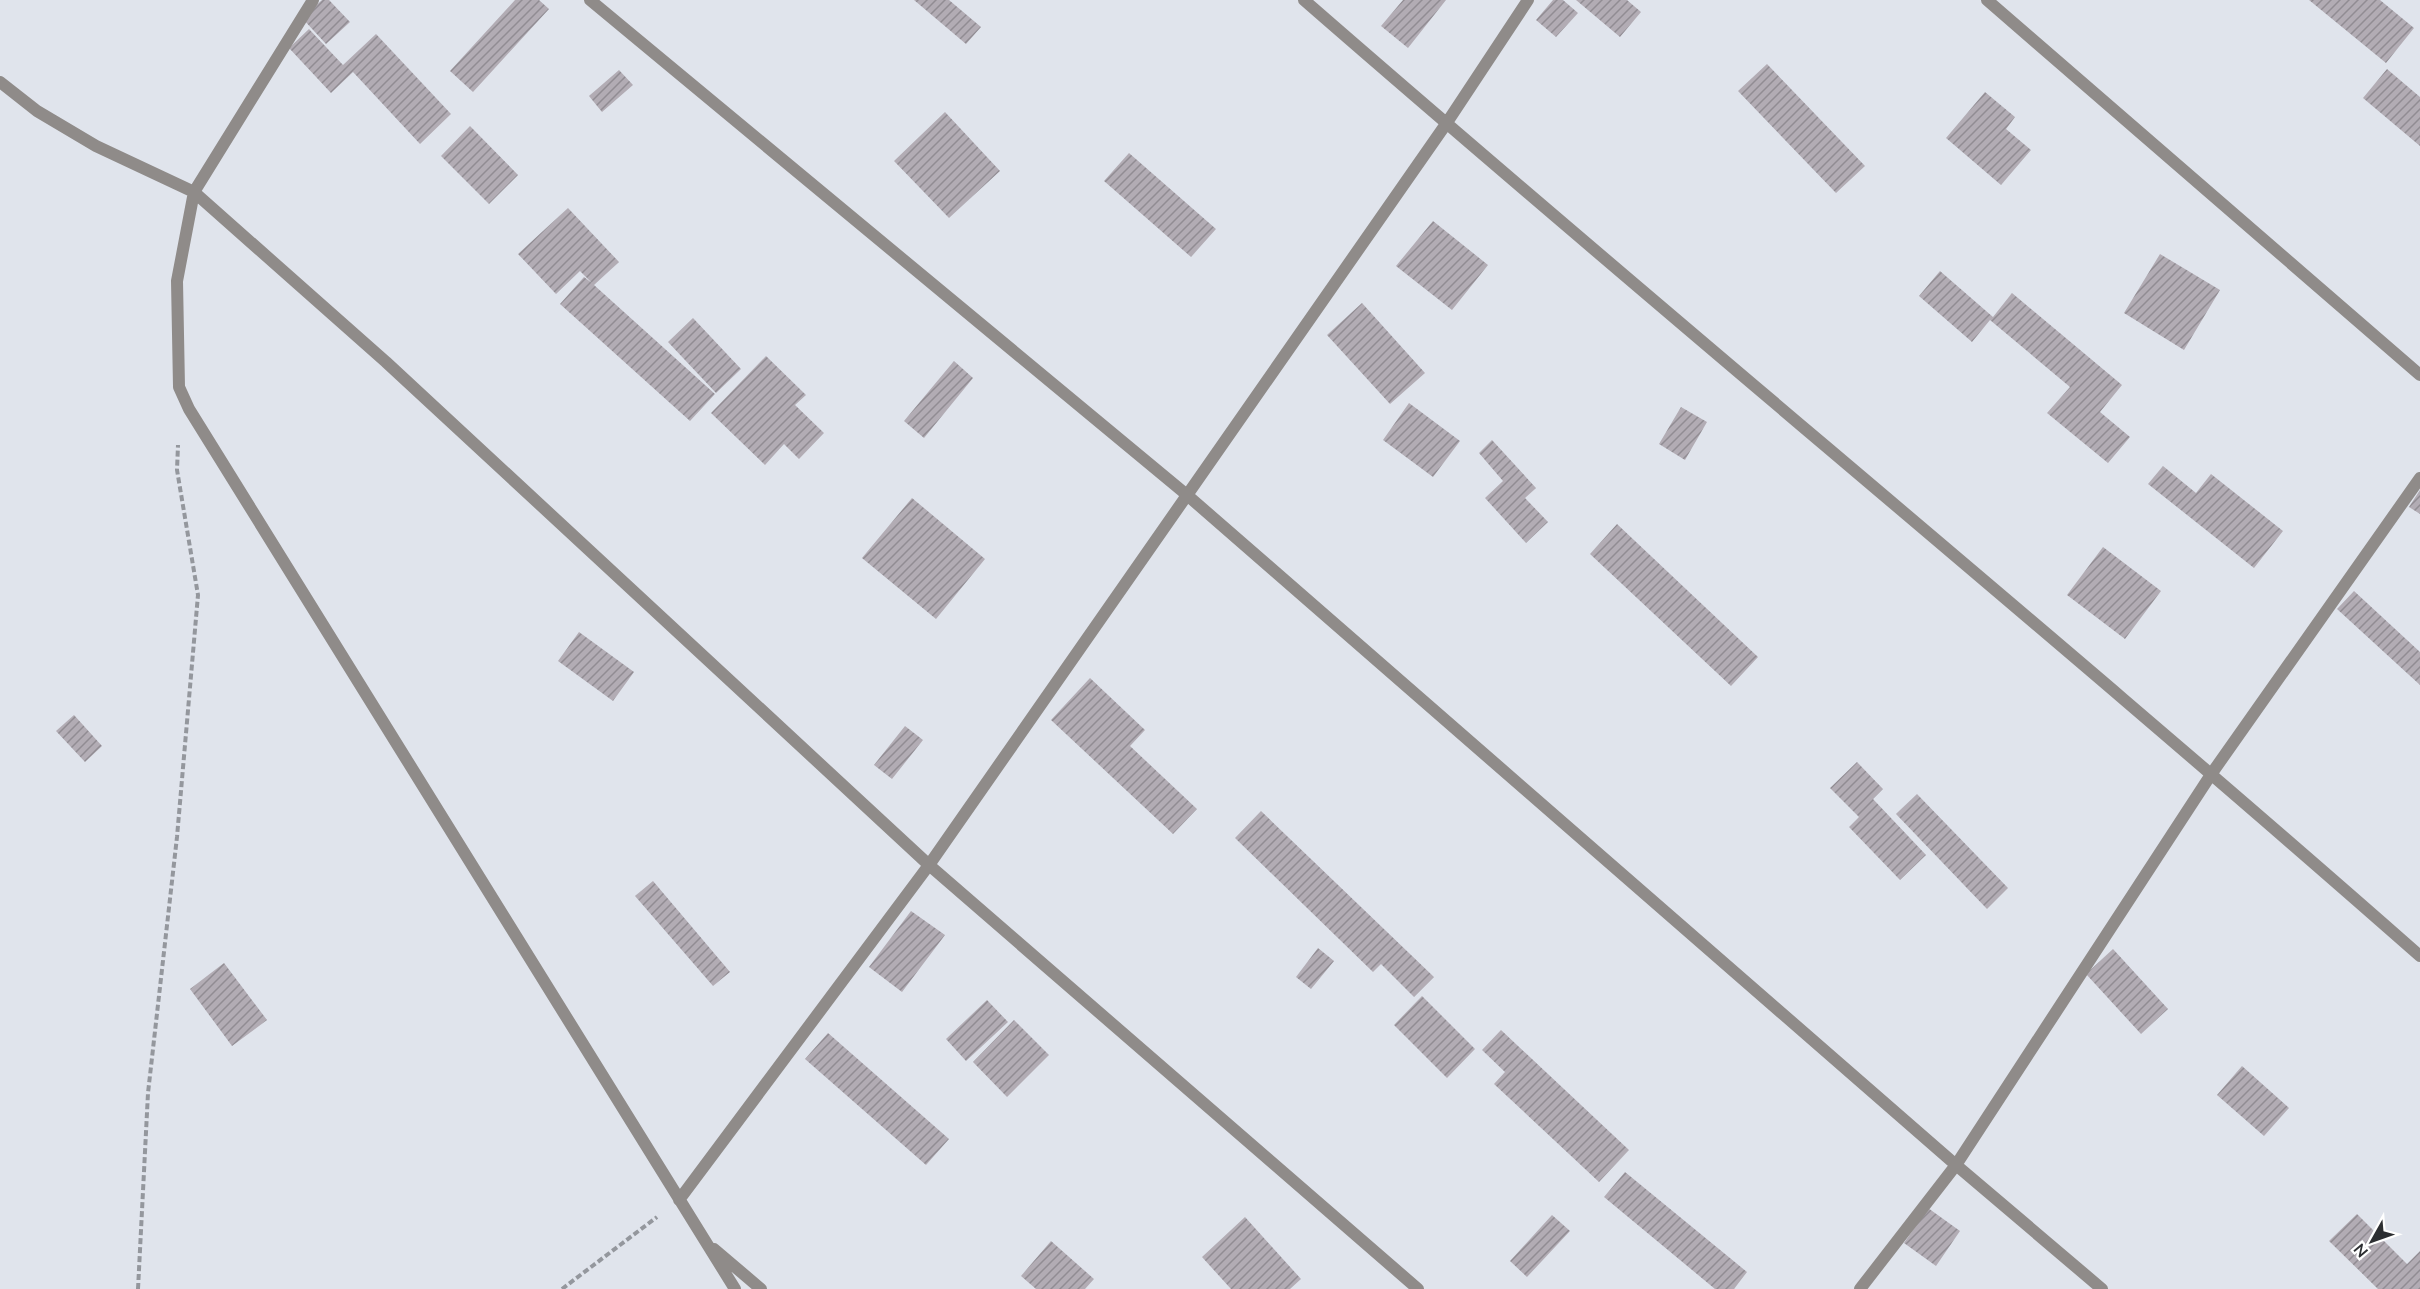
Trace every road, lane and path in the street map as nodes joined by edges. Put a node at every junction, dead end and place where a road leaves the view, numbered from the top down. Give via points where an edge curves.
1 (313, 0) edge
2 (590, 0) edge
3 (1304, 0) edge
4 (1528, 0) edge
5 (1987, 0) edge
6 (0, 82) edge
7 (1446, 124) junction
8 (194, 192) junction
9 (2420, 375) edge
10 (178, 434) dead end
11 (2420, 478) edge
12 (1187, 495) junction
13 (2212, 772) junction
14 (929, 865) junction
15 (2420, 956) edge
16 (1956, 1165) junction
17 (679, 1200) junction
18 (705, 1242) junction
19 (138, 1289) edge
20 (561, 1289) edge
21 (735, 1289) edge
22 (761, 1289) edge
23 (1418, 1289) edge
24 (1860, 1289) edge
25 (2102, 1289) edge

1 - 8 street
2 - 12 street
3 - 7 street
4 - 7 street
5 - 9 street
6 - 8 street via 37,111 96,146
7 - 12 street
7 - 13 street
8 - 14 street via 386,362
8 - 17 street via 177,281 179,387 189,410
10 - 19 path via 177,470 198,595 177,837 148,1093
11 - 13 street
12 - 14 street
12 - 16 street
13 - 15 street
13 - 16 street
14 - 17 street
14 - 23 street
16 - 24 street
16 - 25 street
17 - 18 street
17 - 20 path
18 - 21 street
18 - 22 street

